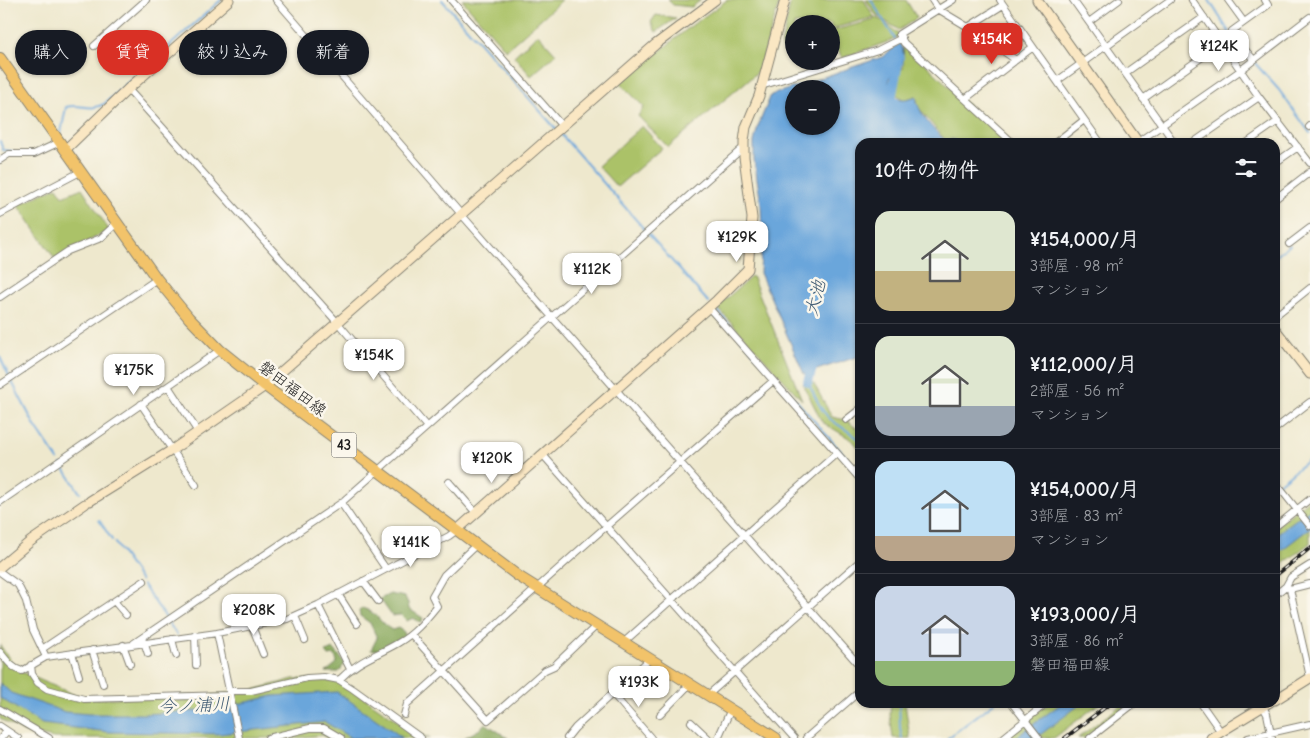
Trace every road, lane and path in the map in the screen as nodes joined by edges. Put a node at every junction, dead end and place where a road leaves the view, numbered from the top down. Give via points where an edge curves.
1 (146, 0) edge
2 (228, 0) edge
3 (276, 0) edge
4 (451, 0) edge
5 (715, 0) edge
6 (785, 0) edge
7 (932, 0) edge
8 (953, 0) edge
9 (1037, 0) edge
10 (1073, 0) edge
11 (1119, 0) edge
12 (1170, 0) edge
13 (1192, 0) edge
14 (1228, 0) edge
15 (1265, 0) edge
16 (1002, 3) edge
17 (938, 9) junction
18 (1204, 17) junction
19 (1310, 17) edge
20 (1088, 22) junction
21 (1244, 22) junction
22 (968, 27) junction
23 (902, 38) junction
24 (1222, 44) junction
25 (1105, 45) junction
26 (94, 46) dead end
27 (1033, 47) junction
28 (1016, 60) junction
29 (1254, 60) junction
30 (2, 62) edge
31 (1081, 63) junction
32 (1241, 70) junction
33 (1125, 73) junction
34 (1057, 81) junction
35 (761, 86) junction
36 (128, 89) junction
37 (1259, 97) junction
38 (964, 99) junction
39 (1143, 99) junction
40 (1084, 120) junction
41 (1278, 121) junction
42 (1162, 125) junction
43 (562, 126) junction
44 (1008, 138) edge
45 (1061, 138) edge
46 (1097, 138) edge
47 (1135, 138) edge
48 (1144, 138) edge
49 (1171, 138) edge
50 (1200, 138) edge
51 (1254, 138) edge
52 (63, 146) junction
53 (744, 147) junction
54 (1298, 147) junction
55 (0, 160) edge
56 (1280, 160) edge
57 (1310, 163) edge
58 (80, 172) junction
59 (1310, 172) edge
60 (1280, 196) edge
61 (0, 213) edge
62 (461, 214) junction
63 (117, 223) junction
64 (1310, 228) edge
65 (1289, 244) dead end
66 (157, 279) junction
67 (1310, 288) edge
68 (0, 297) edge
69 (709, 308) junction
70 (1280, 312) edge
71 (552, 317) junction
72 (337, 322) junction
73 (1280, 335) edge
74 (220, 350) junction
75 (1310, 374) edge
76 (773, 381) junction
77 (0, 385) edge
78 (168, 386) junction
79 (264, 386) junction
80 (616, 390) junction
81 (1310, 402) edge
82 (141, 404) junction
83 (855, 413) edge
84 (846, 420) dead end
85 (1280, 425) edge
86 (427, 427) junction
87 (198, 432) junction
88 (172, 450) junction
89 (837, 453) junction
90 (543, 455) junction
91 (680, 464) junction
92 (378, 471) junction
93 (855, 473) edge
94 (450, 482) dead end
95 (196, 485) dead end
96 (1280, 489) edge
97 (1310, 499) edge
98 (0, 502) edge
99 (341, 503) junction
100 (1298, 511) junction
101 (476, 514) junction
102 (1280, 524) edge
103 (607, 526) junction
104 (1310, 526) edge
105 (457, 530) junction
106 (744, 536) junction
107 (476, 544) junction
108 (855, 565) edge
109 (1310, 565) edge
110 (0, 568) edge
111 (386, 569) junction
112 (0, 572) edge
113 (363, 580) junction
114 (142, 583) dead end
115 (1310, 584) edge
116 (538, 588) junction
117 (1288, 588) junction
118 (1280, 592) edge
119 (338, 594) junction
120 (672, 599) junction
121 (378, 600) dead end
122 (114, 602) junction
123 (318, 605) junction
124 (808, 607) junction
125 (126, 615) dead end
126 (295, 616) junction
127 (357, 624) dead end
128 (597, 625) junction
129 (252, 626) junction
130 (217, 633) junction
131 (411, 634) junction
132 (195, 636) junction
133 (172, 638) junction
134 (305, 640) dead end
135 (144, 642) junction
136 (624, 642) junction
137 (134, 644) junction
138 (123, 645) junction
139 (42, 649) junction
140 (92, 650) junction
141 (0, 652) edge
142 (72, 653) junction
143 (148, 654) dead end
144 (264, 654) dead end
145 (176, 655) dead end
146 (46, 657) junction
147 (650, 659) junction
148 (855, 660) edge
149 (130, 664) dead end
150 (31, 665) junction
151 (196, 665) dead end
152 (350, 669) junction
153 (444, 671) junction
154 (736, 671) junction
155 (79, 676) dead end
156 (1310, 678) edge
157 (339, 680) junction
158 (103, 684) dead end
159 (690, 684) junction
160 (612, 693) junction
161 (855, 694) edge
162 (229, 695) junction
163 (708, 695) junction
164 (1280, 697) edge
165 (1016, 708) edge
166 (1041, 708) edge
167 (1128, 708) edge
168 (1204, 708) edge
169 (1258, 708) edge
170 (1262, 708) edge
171 (0, 709) edge
172 (731, 710) junction
173 (404, 715) dead end
174 (660, 715) dead end
175 (1026, 721) junction
176 (691, 722) dead end
177 (1310, 724) edge
178 (0, 726) edge
179 (7, 731) junction
180 (1221, 732) junction
181 (1271, 736) edge
182 (1, 738) edge
183 (18, 738) edge
184 (49, 738) edge
185 (238, 738) edge
186 (268, 738) edge
187 (341, 738) edge
188 (421, 738) edge
189 (566, 738) edge
190 (651, 738) edge
191 (708, 738) edge
192 (718, 738) edge
193 (776, 738) edge
194 (794, 738) edge
195 (806, 738) edge
196 (1003, 738) edge
197 (1039, 738) edge
198 (1090, 738) edge
199 (1211, 738) edge
200 (1248, 738) edge

1 - 26 street
2 - 36 street
3 - 62 street
4 - 43 street
5 - 43 street via 656,44
6 - 35 street
7 - 17 street
8 - 17 street
9 - 31 street
10 - 20 street
11 - 20 street
12 - 25 street
13 - 18 street
14 - 21 street
15 - 21 street via 1268,5
16 - 22 street
16 - 27 street
17 - 22 street
17 - 23 street via 899,34
18 - 24 street
18 - 33 street
19 - 29 street
20 - 25 street
21 - 29 street via 1232,31
22 - 28 street
23 - 35 street via 878,50
23 - 38 street
24 - 32 street
24 - 39 street
25 - 31 street
25 - 33 street
27 - 28 street
27 - 34 street
28 - 38 street
29 - 32 street
30 - 52 main road, 磐田福田線 / 43
31 - 34 street
31 - 47 street
32 - 37 street
32 - 42 street
33 - 39 street
34 - 40 street
35 - 53 street via 746,127
36 - 52 street
36 - 72 street
37 - 41 street
37 - 50 street
38 - 44 street
39 - 42 street
40 - 45 street
40 - 46 street
41 - 51 street
41 - 54 street
42 - 48 street
42 - 49 street
43 - 62 street
52 - 55 street via 34,154 9,154
52 - 58 main road, 磐田福田線 / 43
53 - 69 street via 752,218 748,269
53 - 71 street
54 - 56 street
54 - 57 street
58 - 61 street
58 - 63 main road, 磐田福田線 / 43
59 - 60 street
62 - 71 street
62 - 72 street
63 - 66 main road, 磐田福田線 / 43
63 - 68 street via 101,238 68,251
64 - 65 street
66 - 74 main road, 磐田福田線 / 43
66 - 77 street
67 - 70 street
69 - 76 street
69 - 80 street
71 - 80 street
71 - 86 street
72 - 79 street
72 - 86 street
73 - 75 street
74 - 78 street
74 - 79 main road, 磐田福田線 / 43
76 - 89 street
76 - 91 street
78 - 82 street
78 - 87 street
79 - 87 street
79 - 92 main road, 磐田福田線 / 43
80 - 90 street
80 - 91 street
81 - 85 street
82 - 88 street
82 - 98 street
83 - 84 street
86 - 92 street
87 - 88 street
88 - 95 street
88 - 110 street via 87,502 31,541
89 - 93 street
89 - 106 street
90 - 101 street
90 - 103 street
91 - 103 street
91 - 106 street
92 - 99 street
92 - 105 main road, 磐田福田線 / 43
94 - 101 street
96 - 100 street
97 - 100 street
99 - 111 street
99 - 137 street
100 - 102 street
100 - 104 street
101 - 105 street
103 - 116 street
103 - 120 street
105 - 107 main road, 磐田福田線 / 43
105 - 111 street
106 - 120 street
106 - 124 street
107 - 116 main road, 磐田福田線 / 43
107 - 131 street via 444,575 432,596 437,606
108 - 124 street
109 - 117 street via 1291,577
111 - 113 street
112 - 139 street via 18,585
113 - 119 street
113 - 121 street
114 - 122 street
115 - 117 street
116 - 128 main road, 磐田福田線 / 43
116 - 153 street
117 - 118 street
117 - 156 street
119 - 123 street
119 - 127 street
120 - 136 street
120 - 154 street
122 - 125 street
122 - 139 street
123 - 126 street
123 - 152 street
124 - 148 street
124 - 154 street
126 - 129 street
126 - 134 street
128 - 136 main road, 磐田福田線 / 43
128 - 153 street via 554,666 545,670 488,720
129 - 130 street
129 - 144 street
130 - 132 street
130 - 162 street
131 - 152 street
131 - 153 street
132 - 133 street
132 - 151 street
133 - 135 street
133 - 145 street
135 - 137 street
135 - 143 street
136 - 147 main road, 磐田福田線 / 43
137 - 138 street
138 - 140 street
138 - 149 street
139 - 146 street
140 - 142 street
140 - 158 street
141 - 150 street via 17,670 22,671
142 - 146 street
142 - 155 street
146 - 150 street
147 - 159 main road, 磐田福田線 / 43
147 - 160 street
150 - 162 street via 38,683 47,689 84,699
152 - 157 street
153 - 173 street via 407,704
154 - 163 street
154 - 194 street
156 - 164 street
157 - 162 street via 306,678
157 - 188 street
159 - 163 main road, 磐田福田線 / 43
159 - 174 street
160 - 189 street
160 - 190 street
161 - 195 street
162 - 185 street
163 - 172 main road, 磐田福田線 / 43
165 - 175 street
166 - 175 street
167 - 198 street
168 - 180 street
169 - 180 street
170 - 181 street via 1267,714
171 - 184 street
172 - 192 street
172 - 193 main road, 磐田福田線 / 43
175 - 196 street
175 - 197 street
176 - 191 street
177 - 181 street
178 - 179 street
179 - 182 street
179 - 183 street
180 - 199 street
181 - 200 street
186 - 187 street via 324,728

